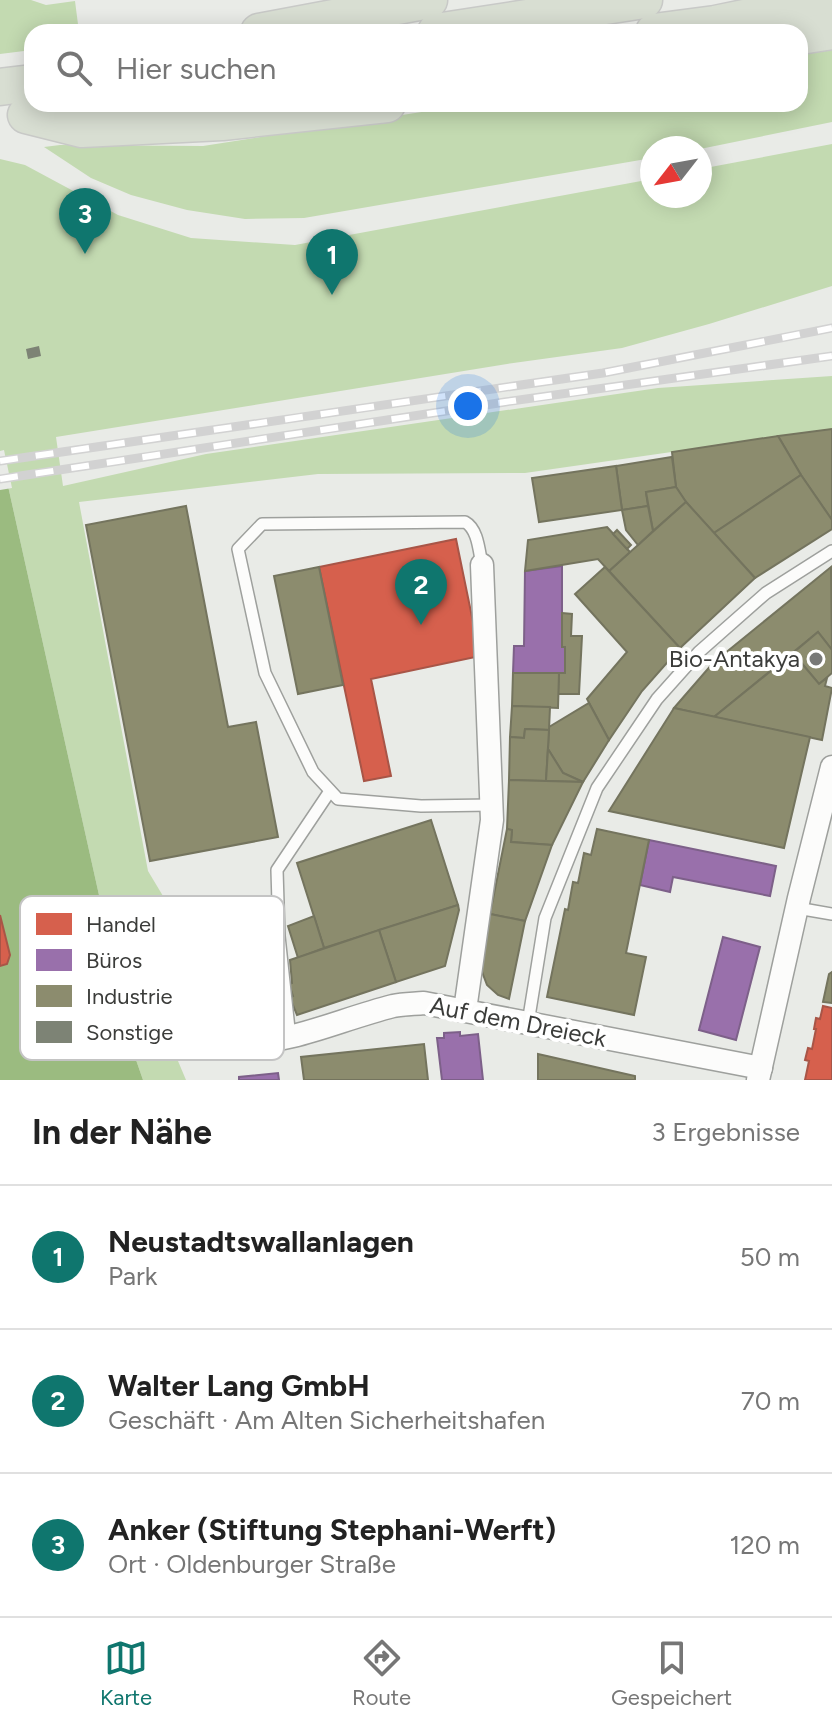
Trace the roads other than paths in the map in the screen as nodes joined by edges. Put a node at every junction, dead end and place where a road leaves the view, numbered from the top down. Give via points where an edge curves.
1 (429, 0) edge
2 (644, 0) edge
3 (832, 0) edge
4 (302, 24) edge
5 (488, 24) edge
6 (715, 24) edge
7 (832, 31) edge
8 (808, 35) edge
9 (0, 87) edge
10 (24, 103) edge
11 (39, 112) edge
12 (314, 112) edge
13 (832, 551) edge
14 (482, 565) joint
15 (832, 767) edge
16 (330, 791) junction
17 (492, 805) junction
18 (278, 896) edge
19 (797, 908) junction
20 (832, 914) edge
21 (284, 980) edge
22 (465, 1010) junction
23 (528, 1023) junction
24 (291, 1042) junction
25 (284, 1043) edge
26 (759, 1074) edge

1 - 4 highway
2 - 5 highway
3 - 6 highway
7 - 8 highway
9 - 10 highway
11 - 12 highway via 82,129
13 - 23 lane via 766,593 699,652 657,699 597,788 545,918
14 - 16 lane via 474,530 465,522 262,524 238,549 265,673 313,772
14 - 17 street
15 - 19 street
16 - 17 lane via 338,799 407,805
16 - 18 lane via 277,870
17 - 22 street
19 - 20 lane
19 - 26 street
21 - 24 lane
22 - 23 street, Auf dem Dreieck
22 - 24 street, Auf dem Dreieck via 424,1003 395,1006
23 - 26 street, Auf dem Dreieck
24 - 25 street, Auf dem Dreieck

